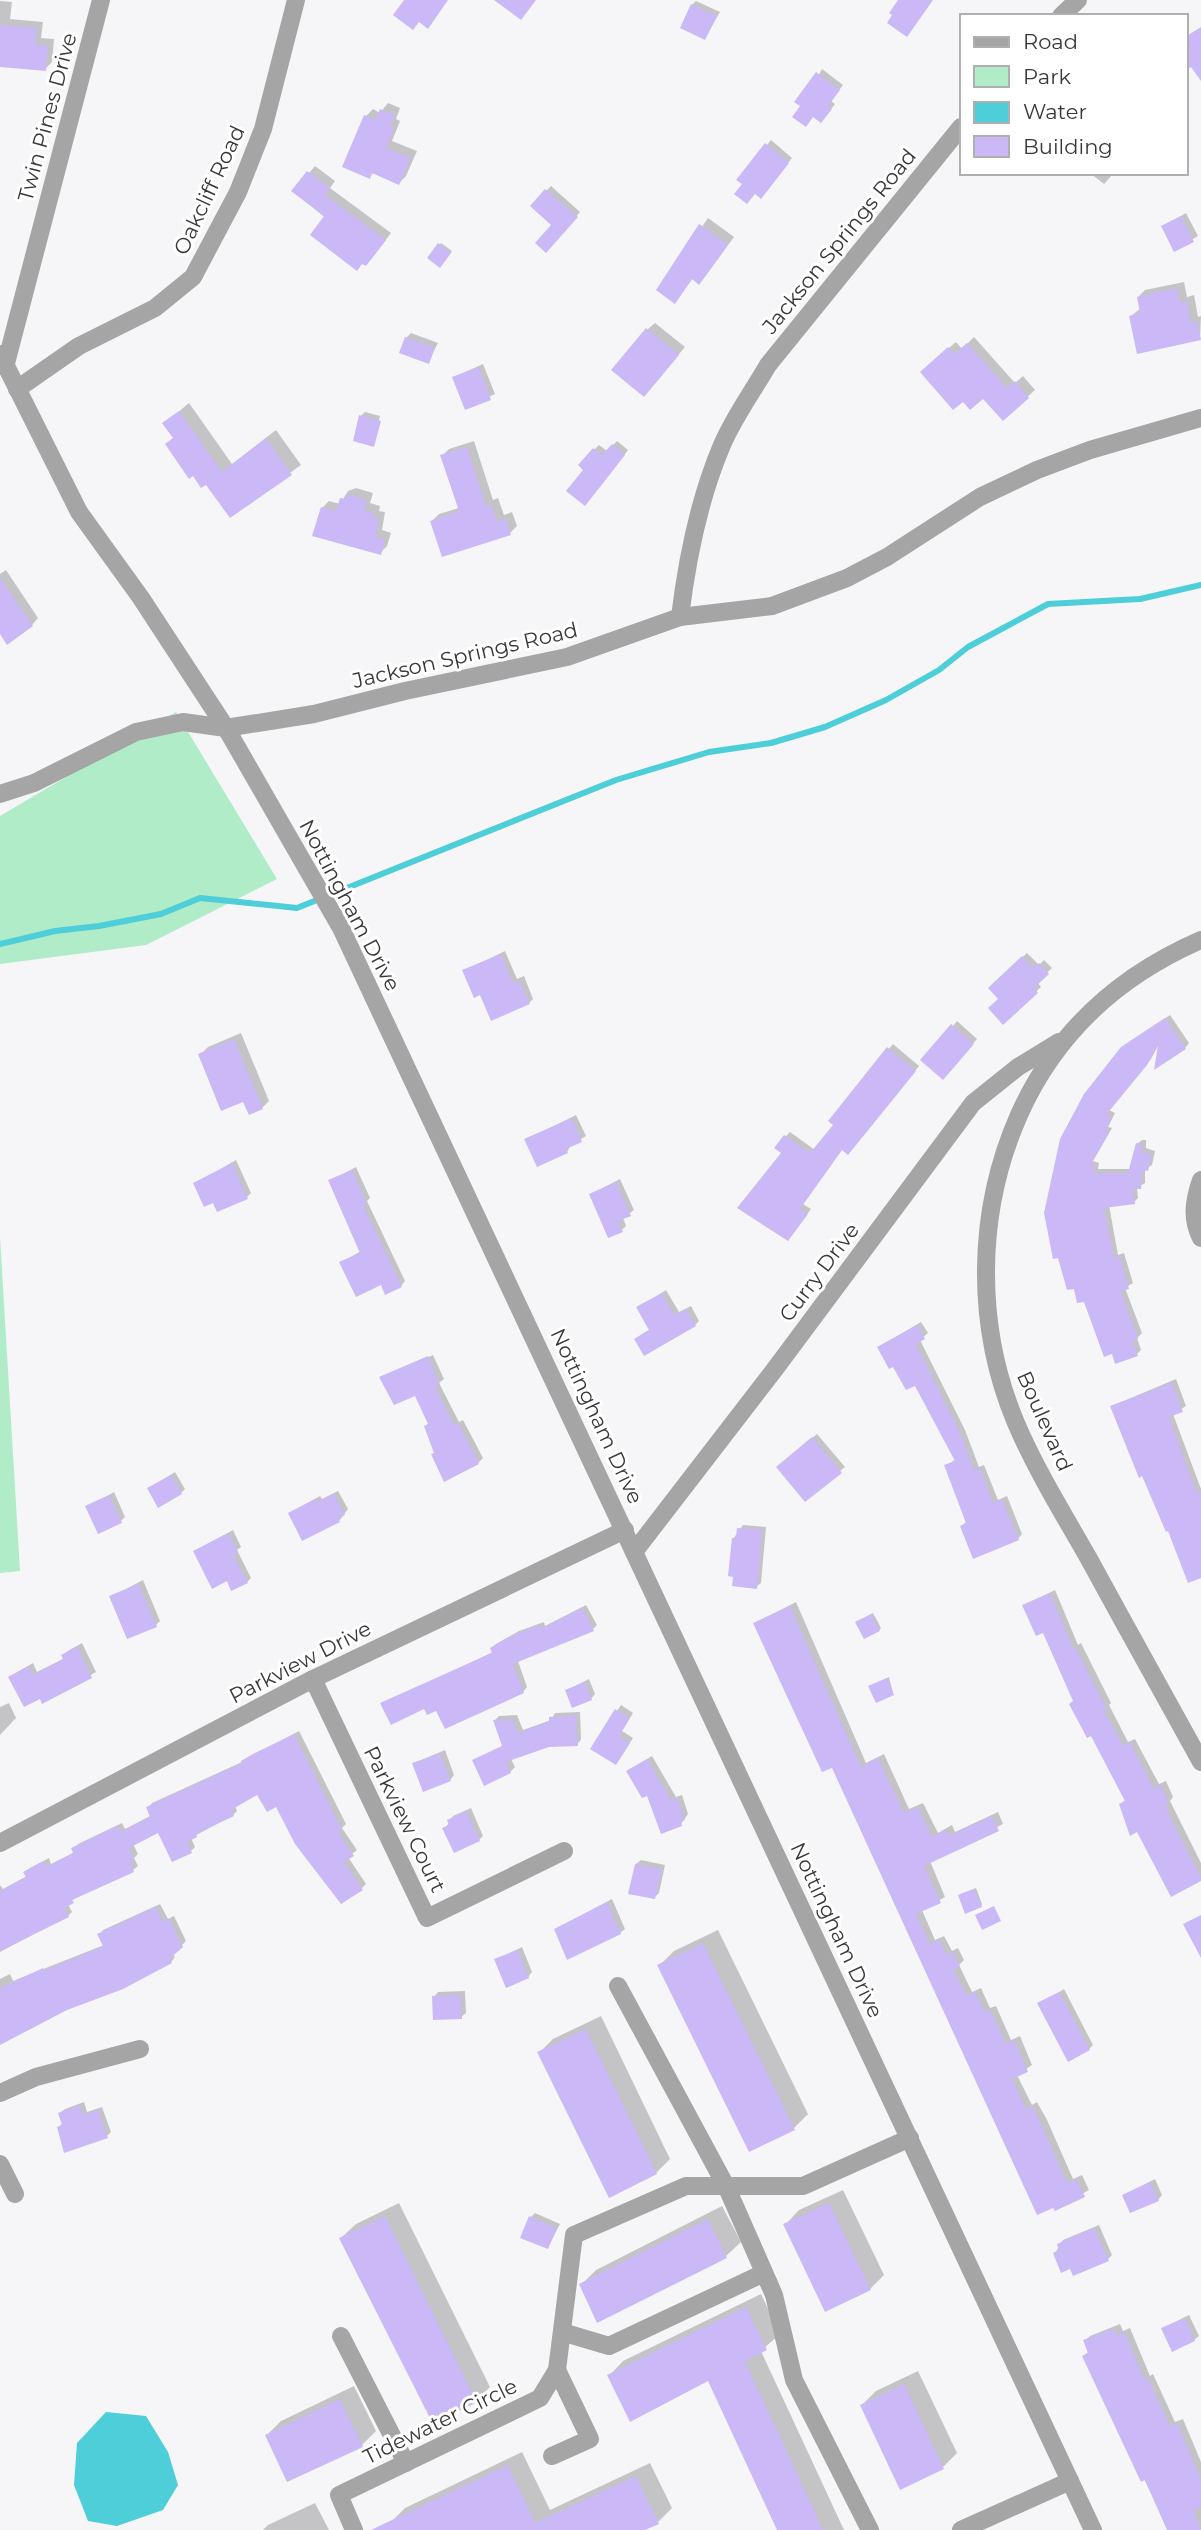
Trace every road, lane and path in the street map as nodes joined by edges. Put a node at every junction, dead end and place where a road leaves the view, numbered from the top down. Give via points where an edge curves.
1 (101, 0) edge
2 (296, 0) edge
3 (1078, 0) edge
4 (1063, 14) edge
5 (960, 128) edge
6 (3, 360) edge
7 (17, 389) junction
8 (1201, 418) edge
9 (680, 617) junction
10 (226, 728) junction
11 (0, 794) edge
12 (1201, 940) edge
13 (1061, 1042) junction
14 (1201, 1180) edge
15 (1201, 1238) edge
16 (625, 1530) junction
17 (634, 1552) junction
18 (313, 1679) junction
19 (1201, 1762) edge
20 (0, 1843) edge
21 (564, 1851) dead end
22 (618, 1986) dead end
23 (141, 2049) dead end
24 (0, 2093) edge
25 (909, 2138) junction
26 (0, 2164) edge
27 (727, 2188) junction
28 (15, 2194) dead end
29 (764, 2273) junction
30 (562, 2332) junction
31 (341, 2336) dead end
32 (557, 2370) junction
33 (552, 2456) dead end
34 (406, 2463) junction
35 (1070, 2481) junction
36 (354, 2530) edge
37 (870, 2530) edge
38 (961, 2530) edge
39 (1093, 2530) edge

1 - 6 street, Twin Pines Drive
2 - 7 street, Oakcliff Road via 263,129 238,192 193,277 155,308 79,346
3 - 4 street
5 - 9 street, Jackson Springs Road via 768,365 747,399 723,442 708,483
6 - 7 street, Nottingham Drive
7 - 10 street, Nottingham Drive via 79,512
8 - 9 street via 1037,470 980,497 887,557 807,595 772,606
9 - 10 street, Jackson Springs Road via 567,657 314,714
10 - 11 street, Jackson Springs Road via 183,722 136,732 34,783
10 - 16 street, Nottingham Drive via 330,909
12 - 13 street, Boulevard via 1126,983
13 - 17 street, Curry Drive via 1018,1067 974,1103
13 - 19 street, Boulevard via 1023,1108 995,1190 986,1263 992,1345 1017,1426
14 - 15 street via 1194,1225
16 - 17 street, Nottingham Drive
16 - 18 street, Parkview Drive
17 - 25 street, Nottingham Drive
18 - 20 street, Parkview Drive
18 - 21 street, Parkview Court via 427,1918
22 - 27 street
23 - 24 street via 36,2077
25 - 27 street, Tidewater Circle via 803,2186
25 - 35 street, Nottingham Drive
26 - 28 street
27 - 29 street
27 - 30 street, Tidewater Circle via 686,2186 574,2235
29 - 30 street via 609,2346
29 - 37 street via 774,2295 794,2380
30 - 32 street, Tidewater Circle
31 - 34 street
32 - 33 street via 590,2439
32 - 34 street, Tidewater Circle via 540,2398
34 - 36 street, Tidewater Circle via 339,2495
35 - 38 street
35 - 39 street, Nottingham Drive

